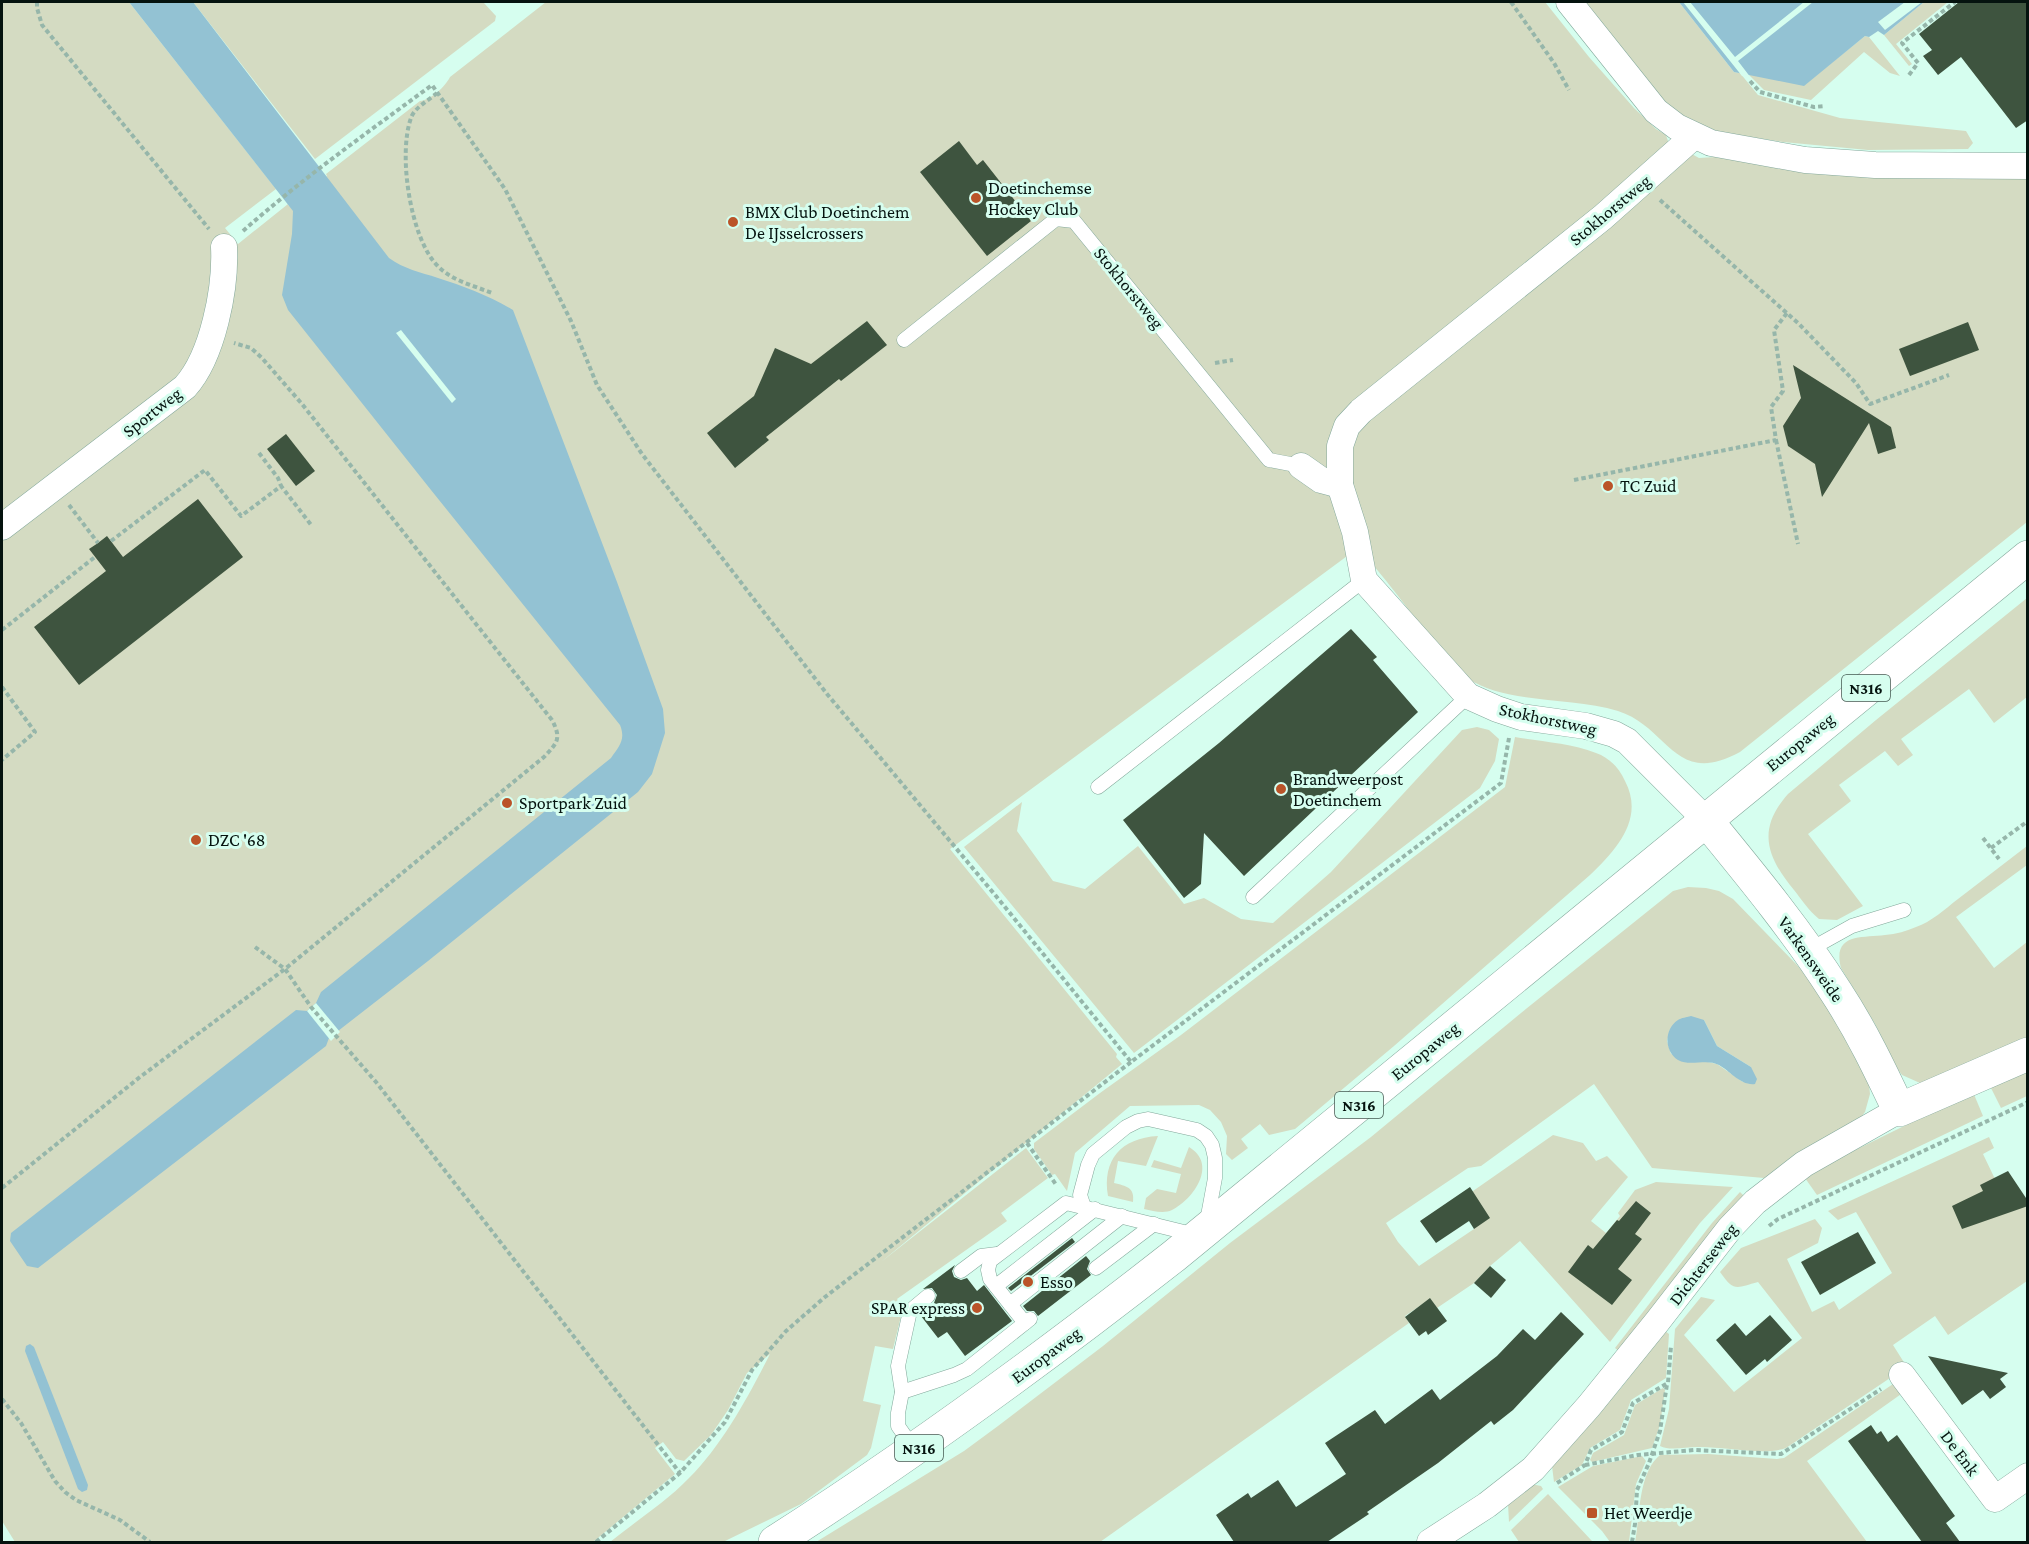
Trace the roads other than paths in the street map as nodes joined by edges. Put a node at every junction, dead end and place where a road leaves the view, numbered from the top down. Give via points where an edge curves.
1 (1569, 2) edge
2 (1694, 136) junction
3 (2028, 166) edge
4 (224, 247) road end
5 (904, 340) dead end
6 (1302, 466) joint
7 (1340, 485) junction
8 (2, 527) edge
9 (2028, 557) edge
10 (1364, 580) junction
11 (1468, 696) junction
12 (1098, 787) dead end
13 (1706, 820) junction
14 (1253, 897) dead end
15 (1904, 910) dead end
16 (1807, 951) junction
17 (2028, 1054) edge
18 (1899, 1110) junction
19 (1089, 1208) junction
20 (1122, 1216) junction
21 (1154, 1224) junction
22 (1202, 1233) junction
23 (997, 1254) junction
24 (1096, 1268) dead end
25 (961, 1271) dead end
26 (996, 1286) junction
27 (928, 1296) dead end
28 (1010, 1304) junction
29 (1902, 1375) road end
30 (902, 1392) junction
31 (915, 1451) junction
32 (2028, 1476) edge
33 (775, 1542) edge
34 (1430, 1542) edge

1 - 2 street via 1656,111
2 - 3 street via 1711,143 1805,160 1875,165
2 - 7 street, Stokhorstweg via 1603,218 1361,411 1347,426 1340,446
4 - 8 street, Sportweg via 225,270 211,337 196,375
5 - 6 lane, Stokhorstweg via 1056,219 1074,221 1269,460
6 - 7 street, Stokhorstweg via 1321,480
7 - 10 street, Stokhorstweg via 1355,532
9 - 13 main road, Europaweg / N316
10 - 11 street, Stokhorstweg
10 - 12 lane
11 - 13 street, Stokhorstweg via 1521,717 1614,734 1627,741
11 - 14 lane
13 - 16 main road, Varkensweide
13 - 22 main road, Europaweg / N316
15 - 16 lane via 1852,926
16 - 18 main road, Varkensweide via 1837,992
17 - 18 main road, Dichterseweg
18 - 34 street, Dichterseweg via 1804,1164 1755,1202 1533,1469
19 - 20 lane
19 - 22 lane via 1080,1195 1093,1154 1126,1127 1148,1119 1197,1130 1212,1146 1215,1178
19 - 23 lane via 1066,1203
19 - 26 lane
20 - 21 lane
20 - 28 lane
21 - 22 lane
21 - 24 lane
22 - 31 main road, Europaweg / N316 via 1052,1351
23 - 25 lane via 981,1256
23 - 26 lane via 988,1270
26 - 28 lane
27 - 30 lane via 913,1307 907,1319 898,1366
28 - 30 lane via 1028,1321 967,1369
29 - 32 street, De Enk via 1995,1499
30 - 31 lane via 898,1426
31 - 33 main road, Europaweg / N316

